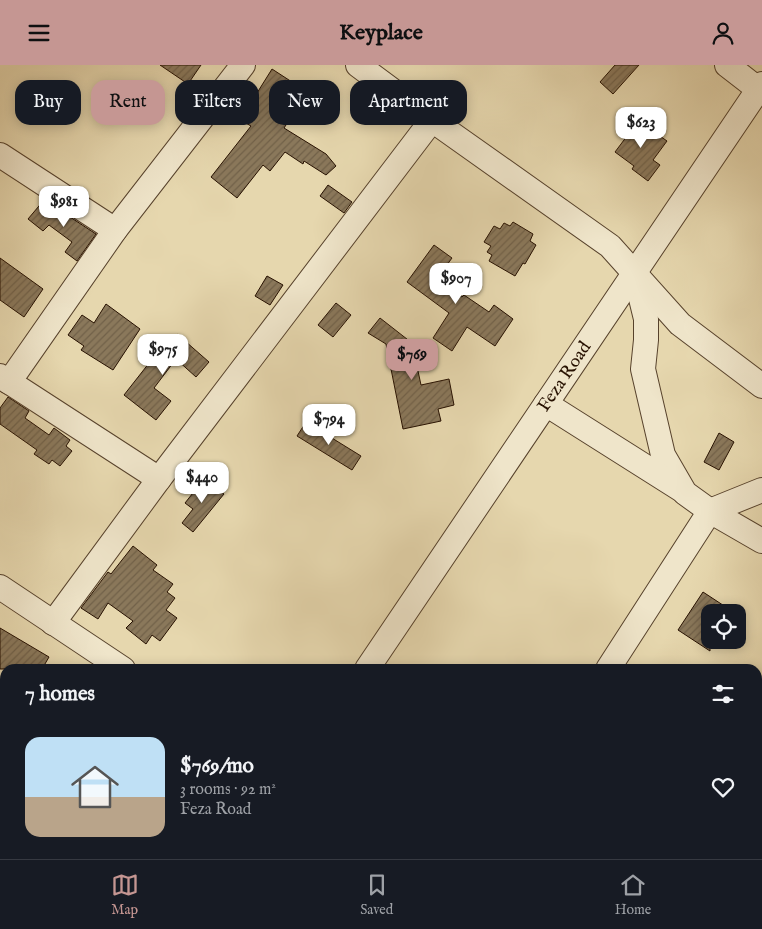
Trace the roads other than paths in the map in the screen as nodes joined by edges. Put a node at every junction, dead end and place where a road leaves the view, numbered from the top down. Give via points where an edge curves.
1 (243, 65) edge
2 (358, 65) edge
3 (727, 65) edge
4 (378, 80) edge
5 (760, 87) edge
6 (428, 125) edge
7 (439, 125) edge
8 (0, 155) edge
9 (115, 230) junction
10 (635, 274) junction
11 (4, 379) edge
12 (762, 386) edge
13 (546, 405) junction
14 (159, 479) junction
15 (762, 490) edge
16 (685, 493) junction
17 (710, 511) junction
18 (762, 541) edge
19 (0, 587) edge
20 (53, 623) junction
21 (115, 664) edge
22 (370, 664) edge
23 (611, 664) edge

1 - 9 street
2 - 4 street
3 - 5 street
5 - 10 street, Feza Road
6 - 14 street
7 - 10 street via 610,246
8 - 9 street
9 - 11 street
10 - 12 street via 680,324
10 - 13 street, Feza Road
10 - 16 street via 646,319 643,369 662,455
11 - 14 street
13 - 16 street
13 - 22 street, Feza Road
14 - 20 street
15 - 17 street
16 - 17 street
17 - 18 street
17 - 23 street
19 - 20 street
20 - 21 street

